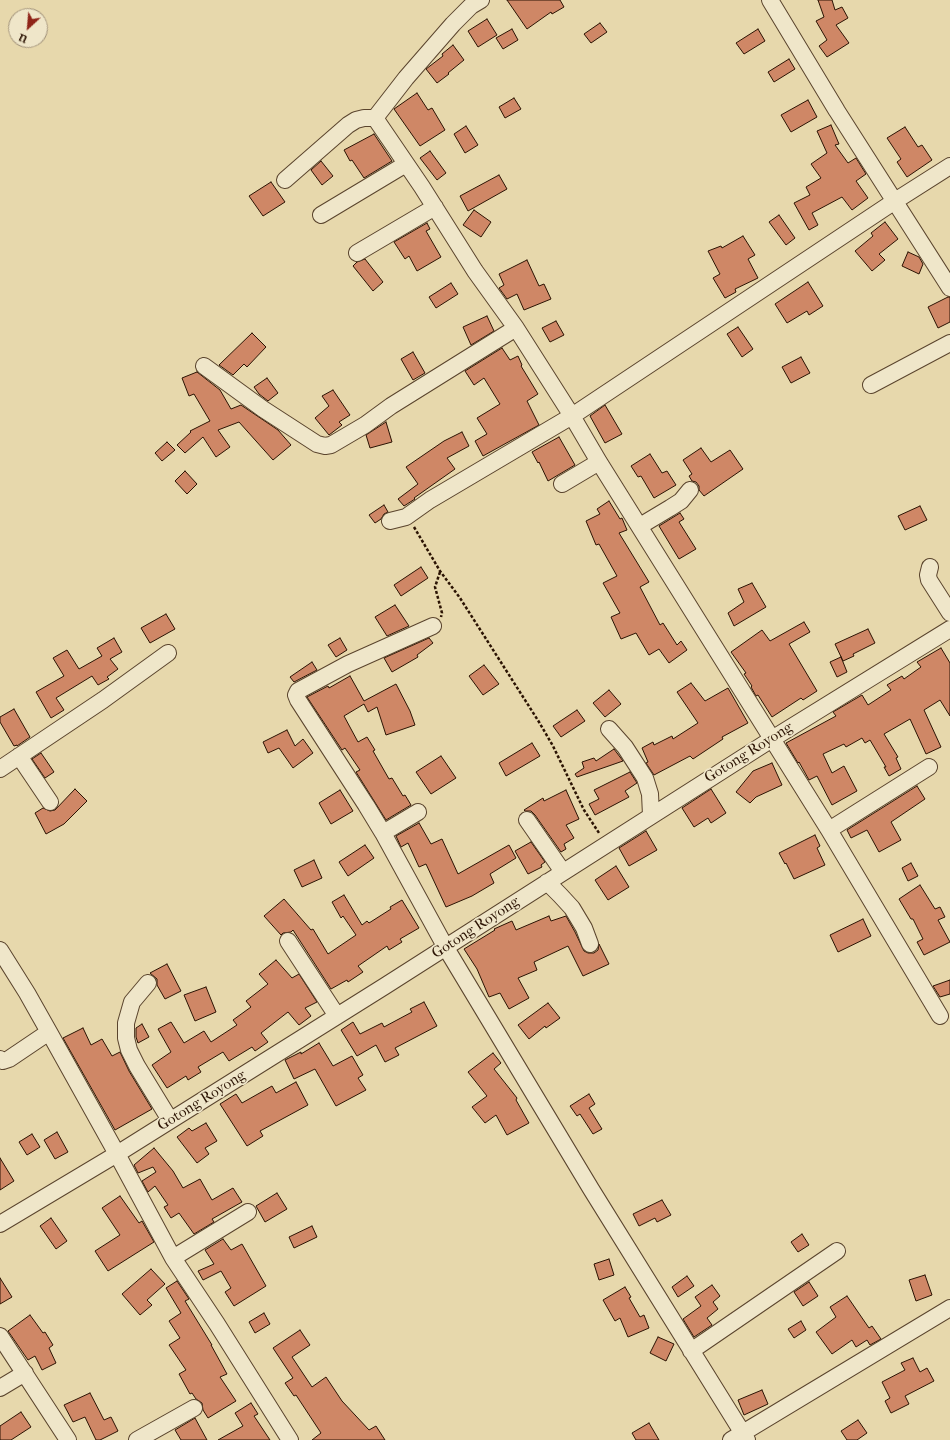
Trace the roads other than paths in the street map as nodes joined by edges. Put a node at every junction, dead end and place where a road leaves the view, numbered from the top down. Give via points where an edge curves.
1 (481, 0) edge
2 (770, 0) edge
3 (374, 118) junction
4 (406, 164) junction
5 (950, 166) edge
6 (286, 180) dead end
7 (895, 201) junction
8 (435, 207) junction
9 (321, 215) dead end
10 (357, 253) dead end
11 (950, 288) edge
12 (516, 328) junction
13 (950, 343) edge
14 (204, 366) dead end
15 (871, 385) dead end
16 (572, 416) junction
17 (598, 462) junction
18 (562, 484) dead end
19 (690, 490) dead end
20 (390, 521) dead end
21 (640, 526) junction
22 (930, 568) dead end
23 (950, 613) edge
24 (433, 626) road end
25 (950, 629) edge
26 (168, 654) dead end
27 (609, 729) dead end
28 (772, 738) junction
29 (19, 756) junction
30 (929, 767) dead end
31 (0, 769) edge
32 (50, 802) dead end
33 (418, 812) dead end
34 (651, 815) junction
35 (527, 820) dead end
36 (829, 830) junction
37 (383, 833) junction
38 (563, 872) junction
39 (547, 882) junction
40 (288, 940) dead end
41 (590, 944) dead end
42 (446, 948) junction
43 (0, 950) edge
44 (148, 983) dead end
45 (337, 1016) junction
46 (940, 1016) dead end
47 (49, 1032) junction
48 (0, 1060) edge
49 (170, 1120) junction
50 (117, 1154) junction
51 (248, 1212) dead end
52 (0, 1224) edge
53 (837, 1251) dead end
54 (173, 1258) junction
55 (950, 1308) edge
56 (0, 1336) edge
57 (692, 1351) junction
58 (25, 1373) junction
59 (0, 1388) edge
60 (194, 1408) dead end
61 (740, 1438) edge
62 (68, 1440) edge
63 (137, 1440) edge
64 (290, 1440) edge

1 - 3 street via 453,24
2 - 7 street
3 - 4 street
3 - 6 street via 356,120 348,125
4 - 8 street
4 - 9 street
5 - 7 street
7 - 11 street
7 - 16 street
8 - 10 street
8 - 12 street via 475,271
12 - 14 street via 365,425 325,446 317,444 263,409
12 - 16 street
13 - 15 street
16 - 17 street
16 - 20 street via 430,500 406,517
17 - 18 street
17 - 21 street
19 - 21 street via 680,501
21 - 28 street
22 - 23 street via 929,580
24 - 37 street via 348,664 298,691 296,695
25 - 28 street, Gotong Royong
26 - 29 street
27 - 34 street via 625,747 645,778 650,794
28 - 34 street, Gotong Royong
28 - 36 street
29 - 31 street
29 - 32 street
30 - 36 street
33 - 37 street
34 - 38 street, Gotong Royong
35 - 38 street
36 - 46 street
37 - 42 street
38 - 39 street, Gotong Royong
39 - 41 street via 572,908
39 - 42 street, Gotong Royong
40 - 45 street
42 - 45 street, Gotong Royong
42 - 57 street
43 - 47 street
44 - 49 street via 132,1002 126,1023 126,1038 137,1066
45 - 49 street, Gotong Royong
47 - 48 street via 9,1059
47 - 50 street
49 - 50 street, Gotong Royong
50 - 52 street, Gotong Royong
50 - 54 street
51 - 54 street
53 - 57 street
54 - 64 street
55 - 61 street
56 - 58 street
57 - 61 street
58 - 59 street
58 - 62 street
60 - 63 street

